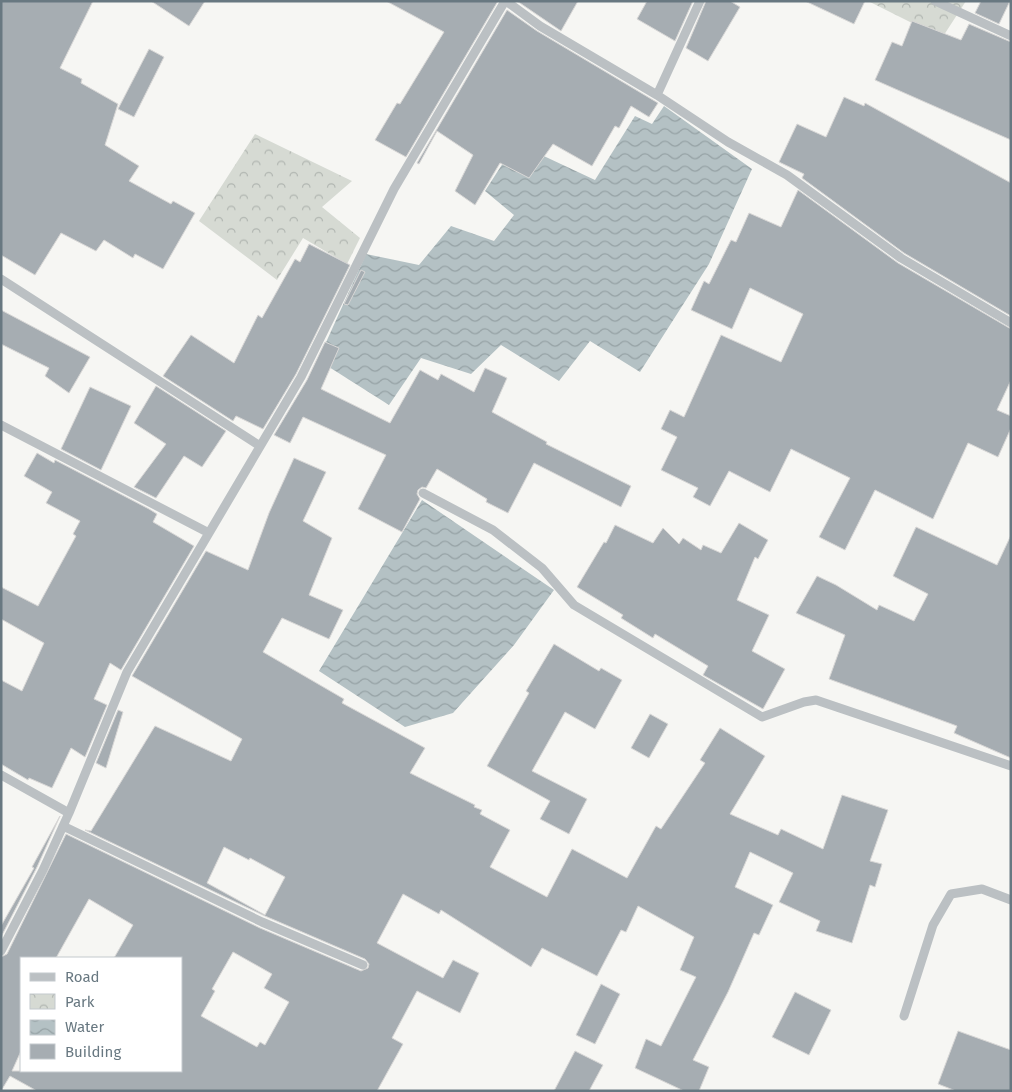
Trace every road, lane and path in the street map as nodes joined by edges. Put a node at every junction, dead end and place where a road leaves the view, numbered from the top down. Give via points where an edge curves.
1 (505, 1) edge
2 (700, 1) edge
3 (935, 1) edge
4 (1011, 36) edge
5 (657, 95) junction
6 (1, 278) edge
7 (1011, 323) edge
8 (1, 425) edge
9 (260, 446) junction
10 (423, 493) dead end
11 (209, 533) junction
12 (1011, 766) edge
13 (1, 775) edge
14 (69, 813) junction
15 (63, 826) junction
16 (1011, 900) edge
17 (1, 951) edge
18 (363, 965) dead end
19 (904, 1016) dead end

1 - 5 street via 540,26
1 - 9 street via 394,189 301,377
2 - 5 street
3 - 4 street
5 - 7 street via 728,142 787,175 901,258
6 - 9 street
8 - 11 street
9 - 11 street
10 - 12 street via 493,530 542,568 574,605 762,717 816,700
11 - 14 street via 127,672
13 - 14 street
14 - 15 street
15 - 17 street
15 - 18 street via 262,922
16 - 19 street via 982,889 951,894 933,925

